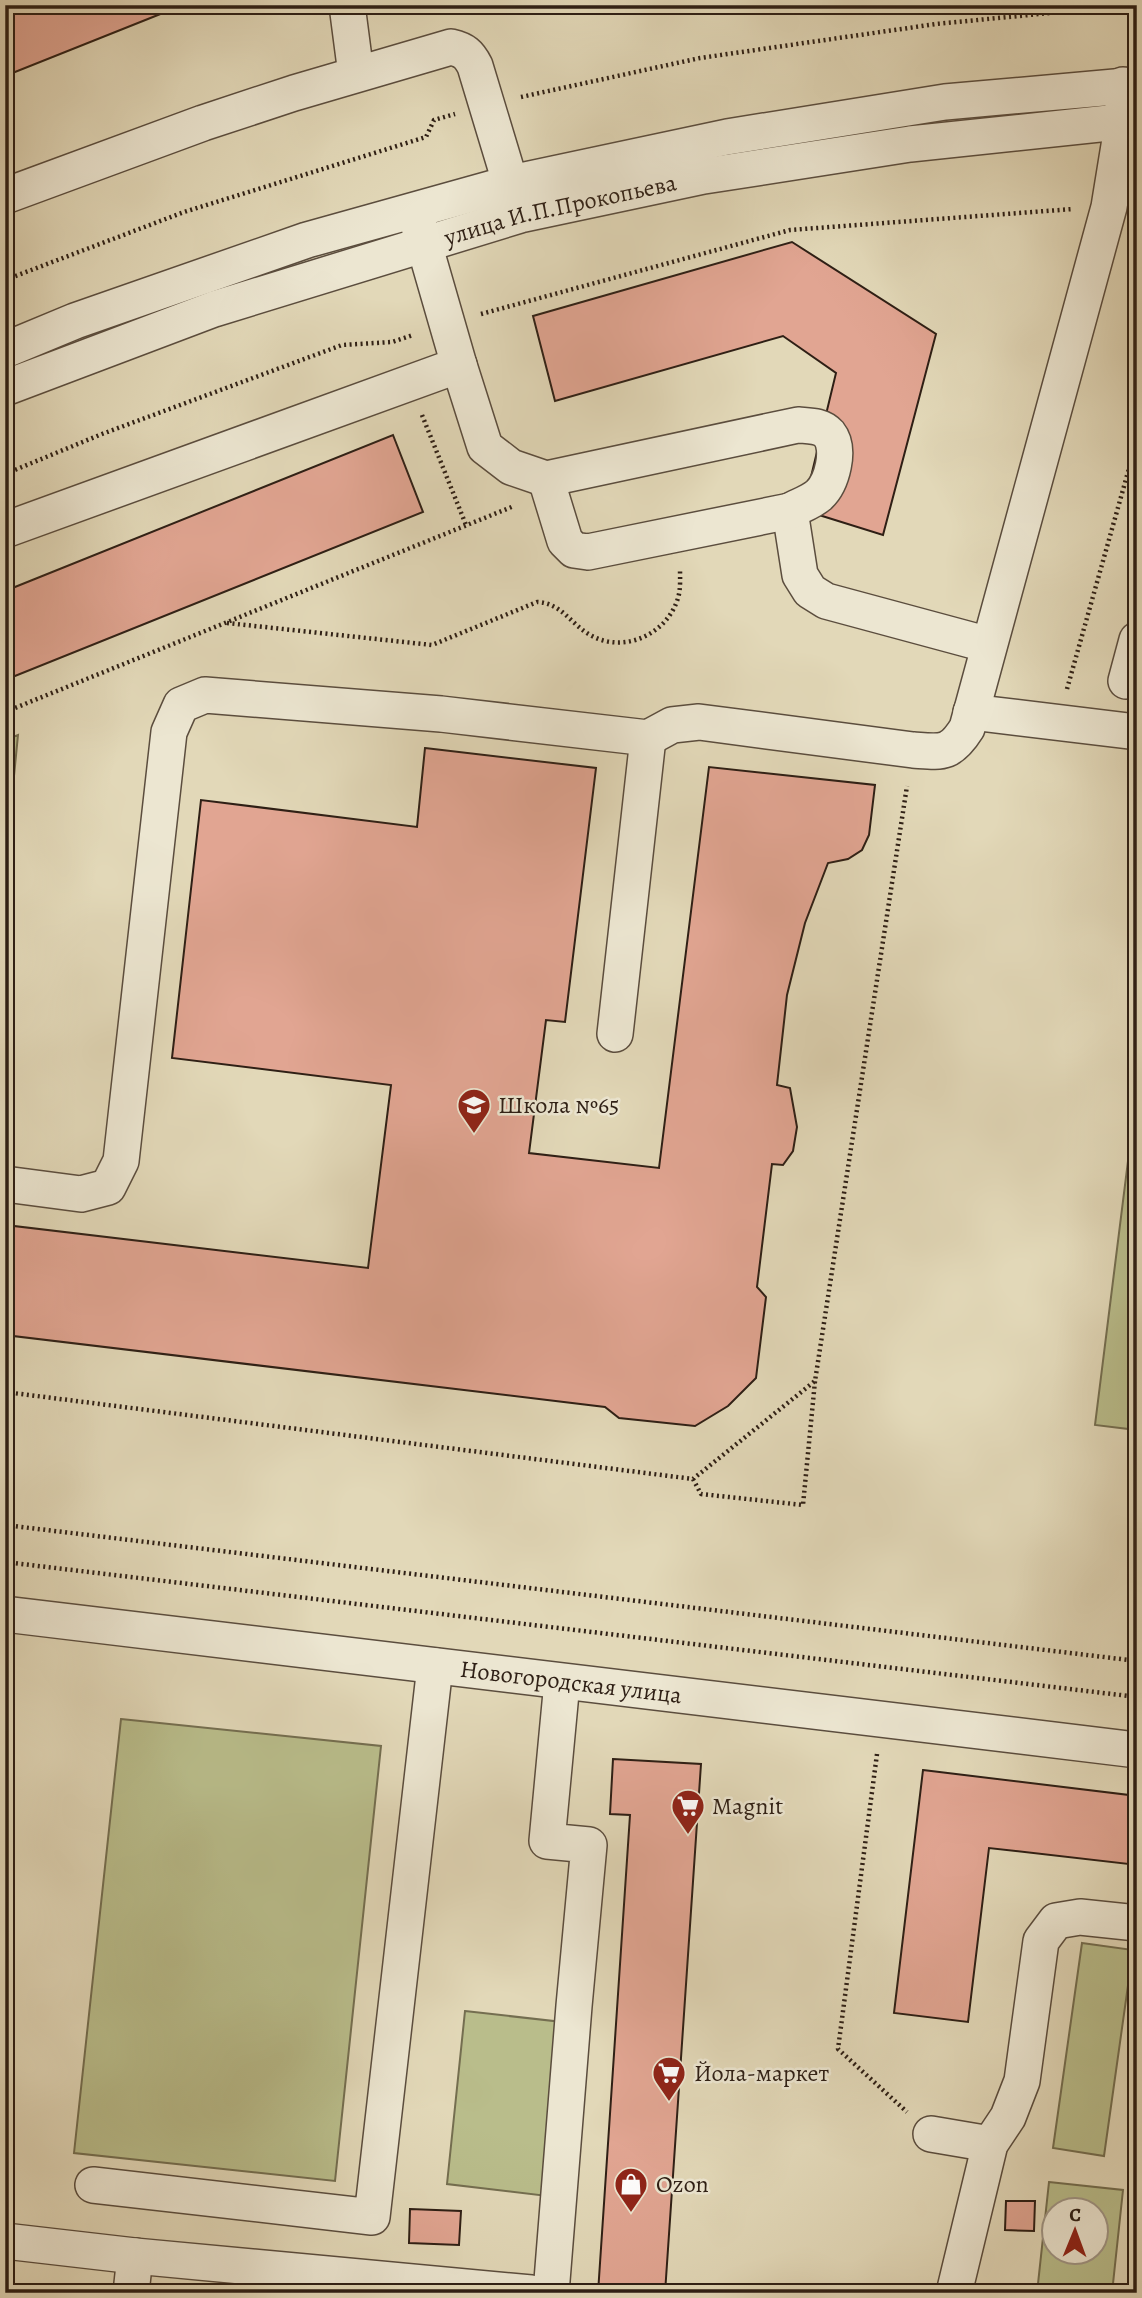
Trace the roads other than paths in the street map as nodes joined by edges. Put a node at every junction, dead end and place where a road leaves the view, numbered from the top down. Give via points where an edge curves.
1 (347, 5) edge
2 (356, 74) junction
3 (1130, 85) edge
4 (1130, 121) edge
5 (5, 196) edge
6 (516, 199) junction
7 (413, 210) junction
8 (424, 243) junction
9 (5, 350) edge
10 (459, 365) junction
11 (5, 388) edge
12 (548, 485) junction
13 (790, 511) junction
14 (5, 530) edge
15 (989, 645) junction
16 (971, 712) junction
17 (1137, 732) edge
18 (648, 738) junction
19 (615, 1034) dead end
20 (5, 1184) edge
21 (5, 1614) edge
22 (435, 1666) junction
23 (562, 1682) junction
24 (1137, 1751) edge
25 (1137, 1923) edge
26 (931, 2134) road end
27 (990, 2144) junction
28 (93, 2185) dead end
29 (5, 2241) edge
30 (135, 2256) junction
31 (131, 2293) edge
32 (531, 2293) edge
33 (551, 2293) edge
34 (954, 2293) edge

1 - 2 street
2 - 5 street via 203,123
2 - 6 street via 451,47 463,50 475,66
3 - 4 street
3 - 6 street, улица И.П.Прокопьева via 945,102 727,137
4 - 6 street, улица И.П.Прокопьева via 869,150
4 - 15 street
6 - 7 street, улица И.П.Прокопьева
6 - 8 street, улица И.П.Прокопьева
7 - 8 street
7 - 9 street, улица И.П.Прокопьева via 307,240
8 - 10 street
8 - 11 street, улица И.П.Прокопьева via 214,309
10 - 12 street via 485,447 511,467
10 - 14 street
12 - 13 street via 565,541 574,550 588,552
12 - 13 street via 798,425 817,426 829,435 834,449 832,476 819,495
13 - 15 street via 800,575 810,591 827,601
15 - 16 street
16 - 17 street
16 - 18 street via 956,746 940,752 699,722 672,725
18 - 19 street
18 - 20 street via 205,695 181,705 169,732 121,1161 107,1187 81,1194
21 - 22 street, Новогородская улица
22 - 23 street, Новогородская улица
22 - 28 street via 372,2217
23 - 24 street, Новогородская улица
23 - 33 street via 547,1841 589,1845
25 - 27 street via 1080,1917 1056,1921 1041,1941 1022,2081 1008,2117
26 - 27 street
27 - 34 street
29 - 30 street
30 - 31 street
30 - 32 street

